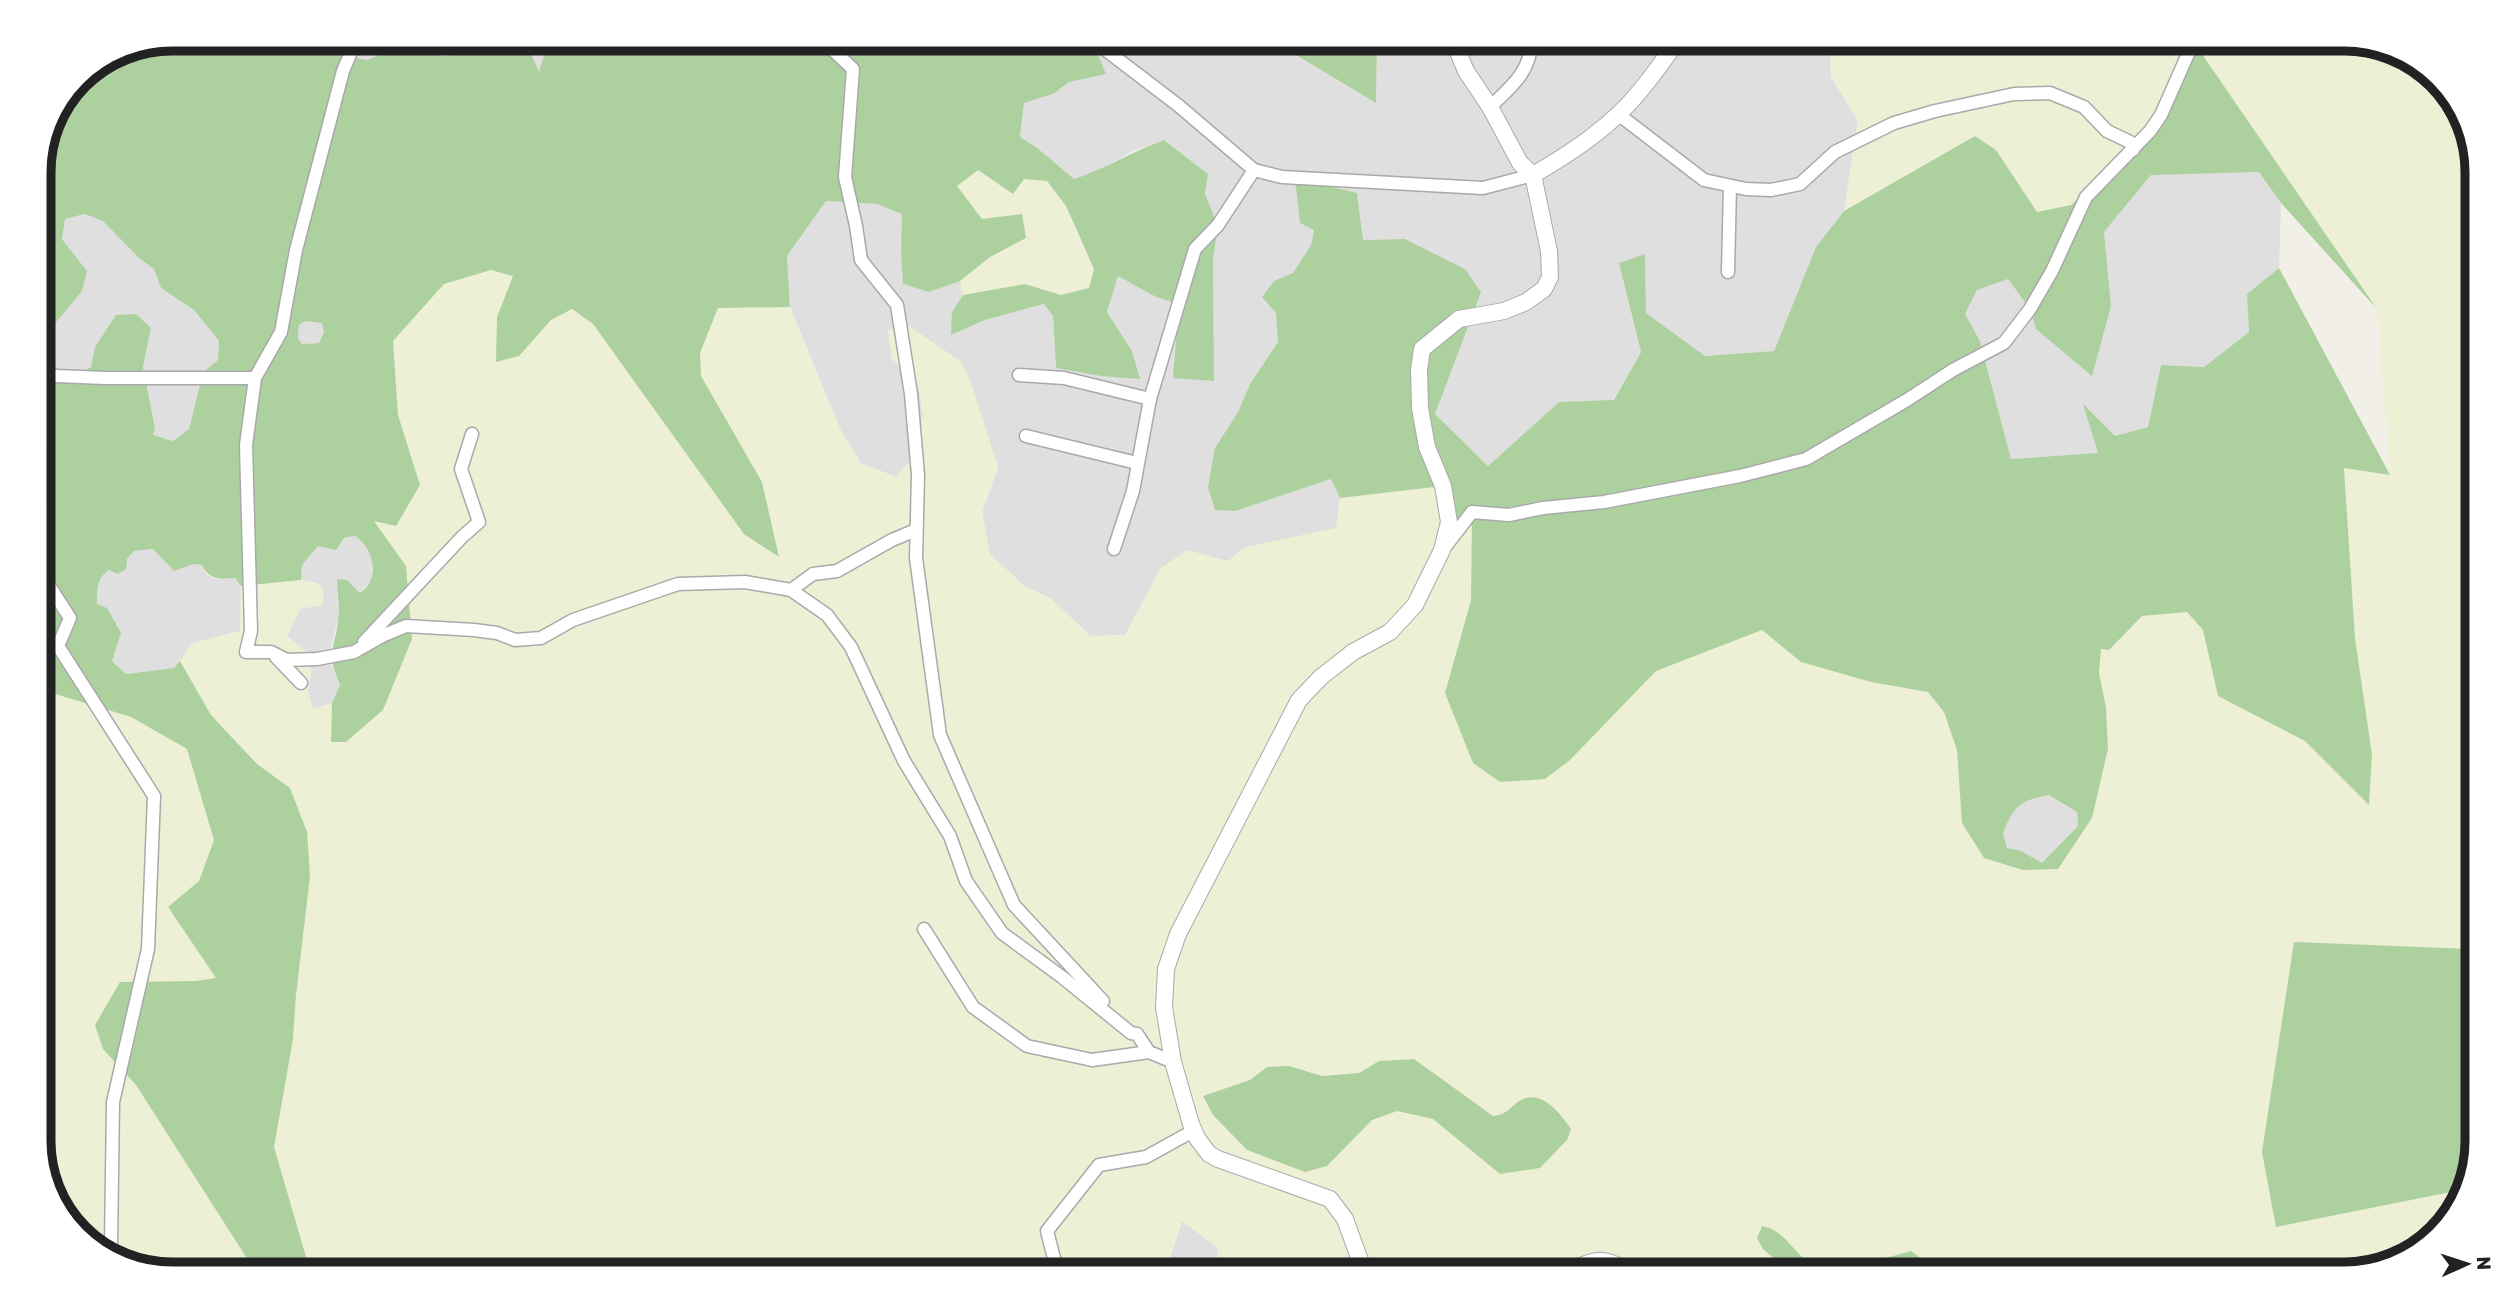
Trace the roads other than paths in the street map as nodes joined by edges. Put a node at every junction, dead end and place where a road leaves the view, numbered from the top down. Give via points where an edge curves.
1 (351, 51) edge
2 (834, 51) edge
3 (1107, 51) edge
4 (1458, 51) edge
5 (1530, 51) edge
6 (1670, 51) edge
7 (2189, 51) edge
8 (1490, 107) junction
9 (1618, 114) junction
10 (2133, 150) junction
11 (1254, 170) junction
12 (1533, 174) junction
13 (1730, 186) junction
14 (1728, 272) dead end
15 (51, 374) edge
16 (1019, 375) dead end
17 (255, 379) junction
18 (1150, 400) junction
19 (472, 434) dead end
20 (1026, 436) dead end
21 (1137, 463) junction
22 (916, 530) junction
23 (1114, 549) dead end
24 (1443, 550) junction
25 (51, 589) edge
26 (791, 590) junction
27 (271, 652) junction
28 (354, 652) junction
29 (301, 683) dead end
30 (924, 929) dead end
31 (1131, 1033) junction
32 (1149, 1052) junction
33 (1173, 1062) junction
34 (1193, 1130) junction
35 (111, 1246) edge
36 (1054, 1262) edge
37 (1359, 1262) edge
38 (1587, 1262) edge
39 (1611, 1262) edge

1 - 17 street via 296,250 281,332
2 - 22 street via 853,69 845,177 861,260 897,305 918,475
3 - 11 street
4 - 8 street
5 - 8 street via 1518,79
6 - 9 street
7 - 10 street via 2161,115
8 - 12 street via 1520,163
9 - 12 street via 1574,151
9 - 13 street via 1703,180
10 - 13 street via 2130,142 2107,131 2084,107 2050,93 2014,94 1894,123 1835,152 1800,184 1771,190
10 - 24 street via 2086,197 2052,271 2004,343 1840,440 1806,459 1604,502 1509,515 1472,512
11 - 12 street via 1282,177 1483,188
11 - 18 street via 1218,225 1195,249
12 - 24 street via 1549,251 1550,277 1544,289 1504,310 1459,319 1422,349 1420,408 1449,522
13 - 14 street
15 - 17 street
16 - 18 street via 1064,378
17 - 27 street via 246,445 251,631 246,652
18 - 21 street
19 - 28 street via 461,469 479,522
20 - 21 street
21 - 23 street
22 - 26 street via 837,571 813,574
22 - 31 street via 940,735 1014,905
24 - 33 street via 1415,605 1390,632 1321,677 1299,699 1272,747 1169,957 1164,999
25 - 35 street via 70,618 58,646 154,796 148,949 113,1102
26 - 28 street via 745,582 678,584 573,620 541,638 516,640 474,630 406,626
26 - 31 street via 827,615 851,647 904,761 950,836 965,881 1002,933
27 - 28 street via 287,660
27 - 29 street
30 - 32 street via 973,1007 1027,1046 1093,1060
31 - 32 street via 1137,1034
32 - 33 street
33 - 34 street
34 - 36 street via 1146,1157 1099,1165 1046,1231
34 - 37 street via 1202,1146 1218,1159 1330,1199 1345,1219
38 - 39 street

